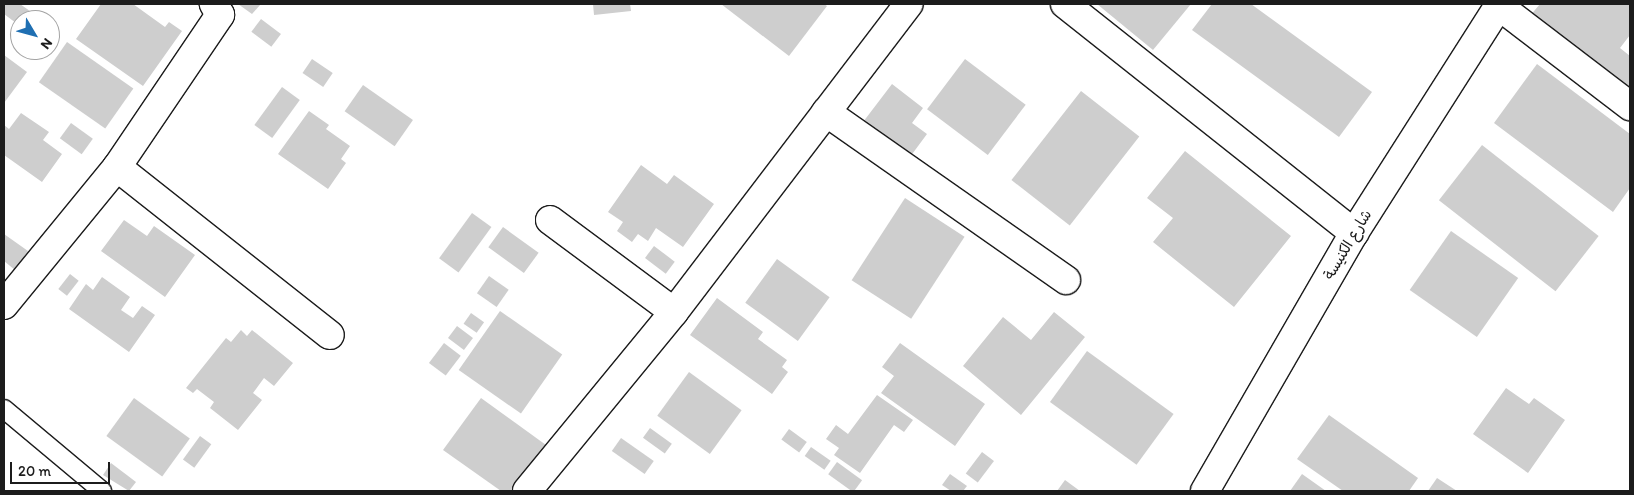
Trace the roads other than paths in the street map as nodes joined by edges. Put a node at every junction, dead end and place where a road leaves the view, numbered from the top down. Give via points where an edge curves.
1 (214, 4) edge
2 (909, 4) edge
3 (1065, 4) edge
4 (1499, 5) edge
5 (1630, 106) edge
6 (826, 112) junction
7 (117, 167) junction
8 (550, 220) dead end
9 (1354, 232) junction
10 (1066, 280) dead end
11 (4, 305) edge
12 (674, 312) junction
13 (330, 335) dead end
14 (4, 409) edge
15 (102, 491) edge
16 (527, 491) edge
17 (1205, 491) edge

1 - 7 street via 220,15
2 - 6 street
3 - 9 street
4 - 5 street
4 - 9 street, شارع الكنيسة
6 - 10 street
6 - 12 street
7 - 11 street
7 - 13 street
8 - 12 street
9 - 17 street, شارع الكنيسة
12 - 16 street
14 - 15 lane

